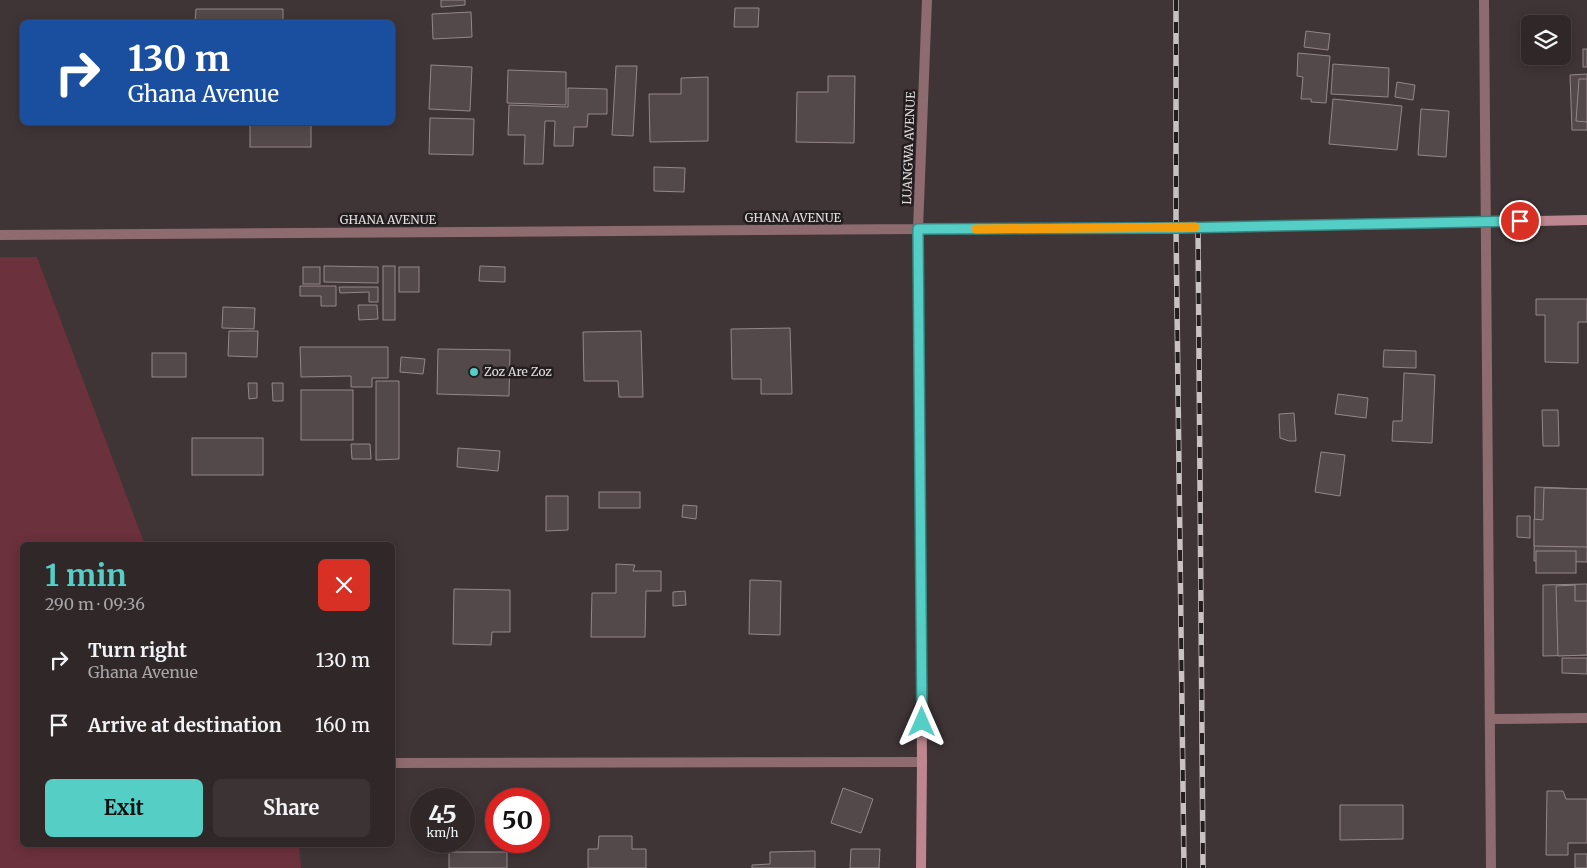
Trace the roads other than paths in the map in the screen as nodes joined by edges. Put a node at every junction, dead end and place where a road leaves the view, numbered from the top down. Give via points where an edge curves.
1 (927, 0) edge
2 (1484, 0) edge
3 (1587, 220) edge
4 (1486, 221) junction
5 (918, 229) junction
6 (0, 236) edge
7 (1587, 718) edge
8 (1490, 719) junction
9 (922, 762) junction
10 (395, 763) edge
11 (921, 868) edge
12 (1491, 868) edge

1 - 5 street, LUANGWA AVENUE
2 - 4 street
3 - 4 main road, GHANA AVENUE
4 - 5 main road, GHANA AVENUE via 1176,228
4 - 8 street
5 - 6 street, GHANA AVENUE
5 - 9 main road, LUANGWA AVENUE
7 - 8 street
8 - 12 street
9 - 10 street
9 - 11 main road, LUANGWA AVENUE

